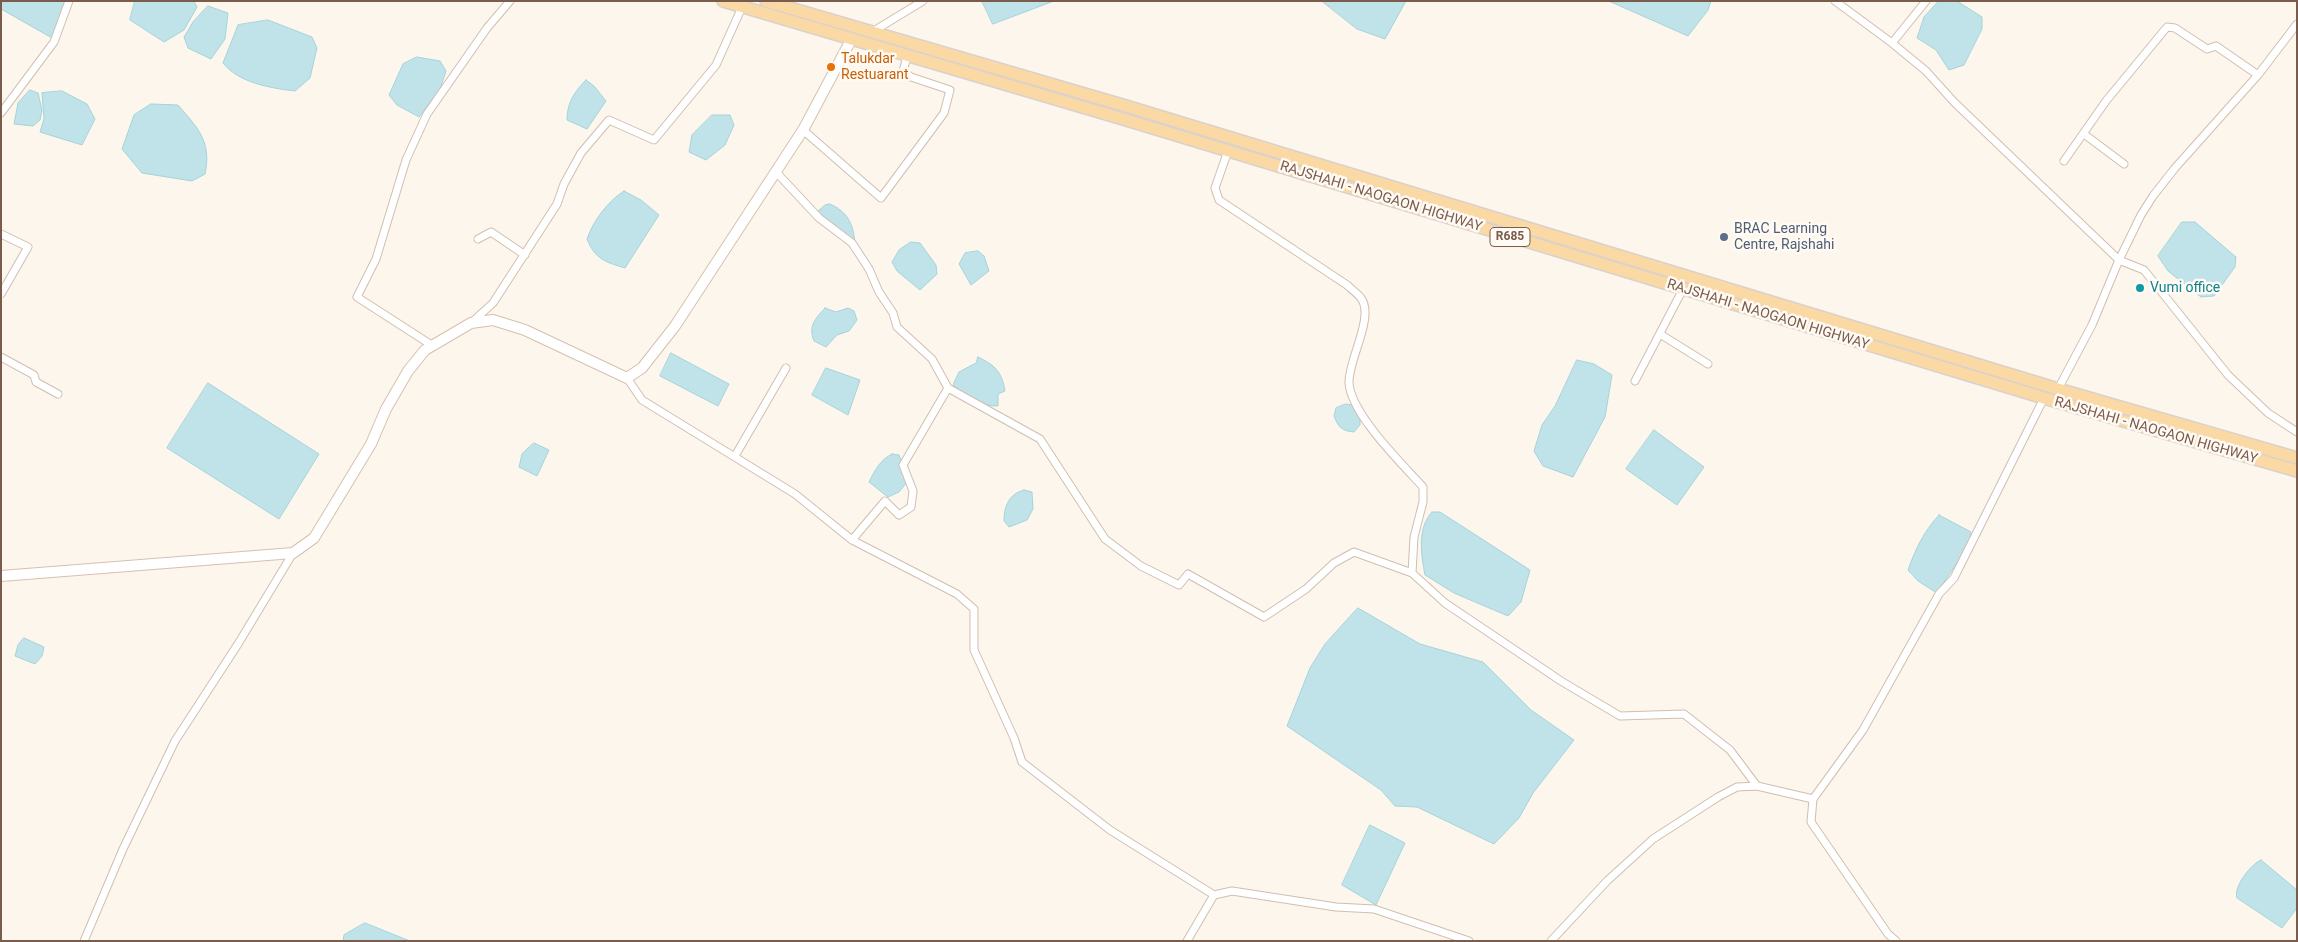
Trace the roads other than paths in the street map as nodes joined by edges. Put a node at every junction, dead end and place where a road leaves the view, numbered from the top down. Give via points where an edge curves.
1 (69, 1) edge
2 (510, 1) edge
3 (723, 1) edge
4 (766, 1) edge
5 (923, 1) edge
6 (1835, 1) edge
7 (1926, 1) edge
8 (742, 7) junction
9 (2297, 24) edge
10 (871, 33) junction
11 (850, 40) junction
12 (1892, 43) junction
13 (906, 57) junction
14 (979, 64) junction
15 (2258, 75) junction
16 (976, 77) junction
17 (1, 113) edge
18 (802, 130) junction
19 (2084, 134) junction
20 (1228, 151) junction
21 (2064, 161) dead end
22 (2124, 164) dead end
23 (776, 172) junction
24 (1, 234) edge
25 (478, 239) dead end
26 (525, 255) junction
27 (2119, 260) junction
28 (1683, 289) junction
29 (1, 294) edge
30 (471, 323) junction
31 (1660, 334) junction
32 (433, 346) junction
33 (1, 356) edge
34 (1974, 363) junction
35 (1708, 364) dead end
36 (786, 368) dead end
37 (1970, 376) junction
38 (627, 378) junction
39 (1635, 381) dead end
40 (948, 388) junction
41 (2058, 389) junction
42 (58, 394) dead end
43 (2044, 398) junction
44 (2143, 413) junction
45 (2140, 426) junction
46 (2297, 432) edge
47 (735, 456) junction
48 (2297, 458) edge
49 (2297, 471) edge
50 (852, 540) junction
51 (292, 553) junction
52 (1412, 573) junction
53 (1, 576) edge
54 (1757, 786) junction
55 (1813, 799) junction
56 (1214, 894) junction
57 (84, 941) edge
58 (1187, 941) edge
59 (1469, 941) edge
60 (1552, 941) edge
61 (1896, 941) edge

1 - 17 street via 54,42
2 - 32 street via 487,28 427,114 406,160 376,259 357,297
3 - 8 main road, RAJSHAHI - NAOGAON HIGHWAY / R685
4 - 10 main road, RAJSHAHI - NAOGAON HIGHWAY / R685
5 - 10 street
6 - 12 street
7 - 12 street
8 - 11 main road, RAJSHAHI - NAOGAON HIGHWAY / R685
8 - 26 street via 716,65 654,140 609,120 581,154 557,204
9 - 15 street
10 - 14 main road, RAJSHAHI - NAOGAON HIGHWAY / R685
11 - 13 main road, RAJSHAHI - NAOGAON HIGHWAY / R685
11 - 18 main road
12 - 27 street via 1926,71 1968,116
13 - 16 main road, RAJSHAHI - NAOGAON HIGHWAY / R685
13 - 18 street via 903,71 911,77 950,90 944,113 882,198
14 - 16 main road
14 - 34 main road, RAJSHAHI - NAOGAON HIGHWAY / R685
15 - 19 street via 2216,46 2207,49 2175,28 2167,27 2106,101
15 - 27 street via 2153,196
16 - 20 main road, RAJSHAHI - NAOGAON HIGHWAY / R685
18 - 23 main road
19 - 21 street
19 - 22 street
20 - 28 main road, RAJSHAHI - NAOGAON HIGHWAY / R685
20 - 52 street via 1215,188 1219,200 1362,298 1365,312 1349,382 1352,397 1381,443 1423,487 1423,502 1414,537
23 - 38 main road via 675,326 642,368
23 - 40 street via 820,218 852,243 898,327 932,359
24 - 29 street via 28,247
25 - 26 street via 491,232
26 - 30 street via 493,303
27 - 41 street via 2092,325
27 - 46 street via 2144,270 2228,375 2268,413
28 - 31 street
28 - 37 main road, RAJSHAHI - NAOGAON HIGHWAY / R685
30 - 32 main road
30 - 38 main road via 493,320 525,330
31 - 35 street
31 - 39 street
32 - 51 main road via 425,350 408,371 371,444 314,538
33 - 42 street
34 - 37 main road
34 - 41 main road, RAJSHAHI - NAOGAON HIGHWAY / R685
36 - 47 street
37 - 43 main road, RAJSHAHI - NAOGAON HIGHWAY / R685
38 - 47 street via 642,400
40 - 50 street via 903,465 914,491 911,507 899,515 885,501
40 - 52 street via 1040,438 1105,538 1141,566 1179,585 1188,574 1264,617 1306,589 1334,563 1354,552
41 - 44 main road, RAJSHAHI - NAOGAON HIGHWAY / R685
43 - 45 main road, RAJSHAHI - NAOGAON HIGHWAY / R685
43 - 55 street via 1954,578 1939,594 1863,730
44 - 45 main road
44 - 48 main road, RAJSHAHI - NAOGAON HIGHWAY / R685
45 - 49 main road, RAJSHAHI - NAOGAON HIGHWAY / R685
47 - 50 street via 795,494
50 - 56 street via 957,594 974,609 974,650 1022,762 1110,830
51 - 53 main road
51 - 57 street via 175,741 123,849
52 - 54 street via 1445,603 1561,681 1620,716 1684,714 1730,750
54 - 55 street
54 - 60 street via 1737,787 1653,839 1607,881
55 - 61 street via 1811,822
56 - 58 street
56 - 59 street via 1232,891 1336,907 1374,909

